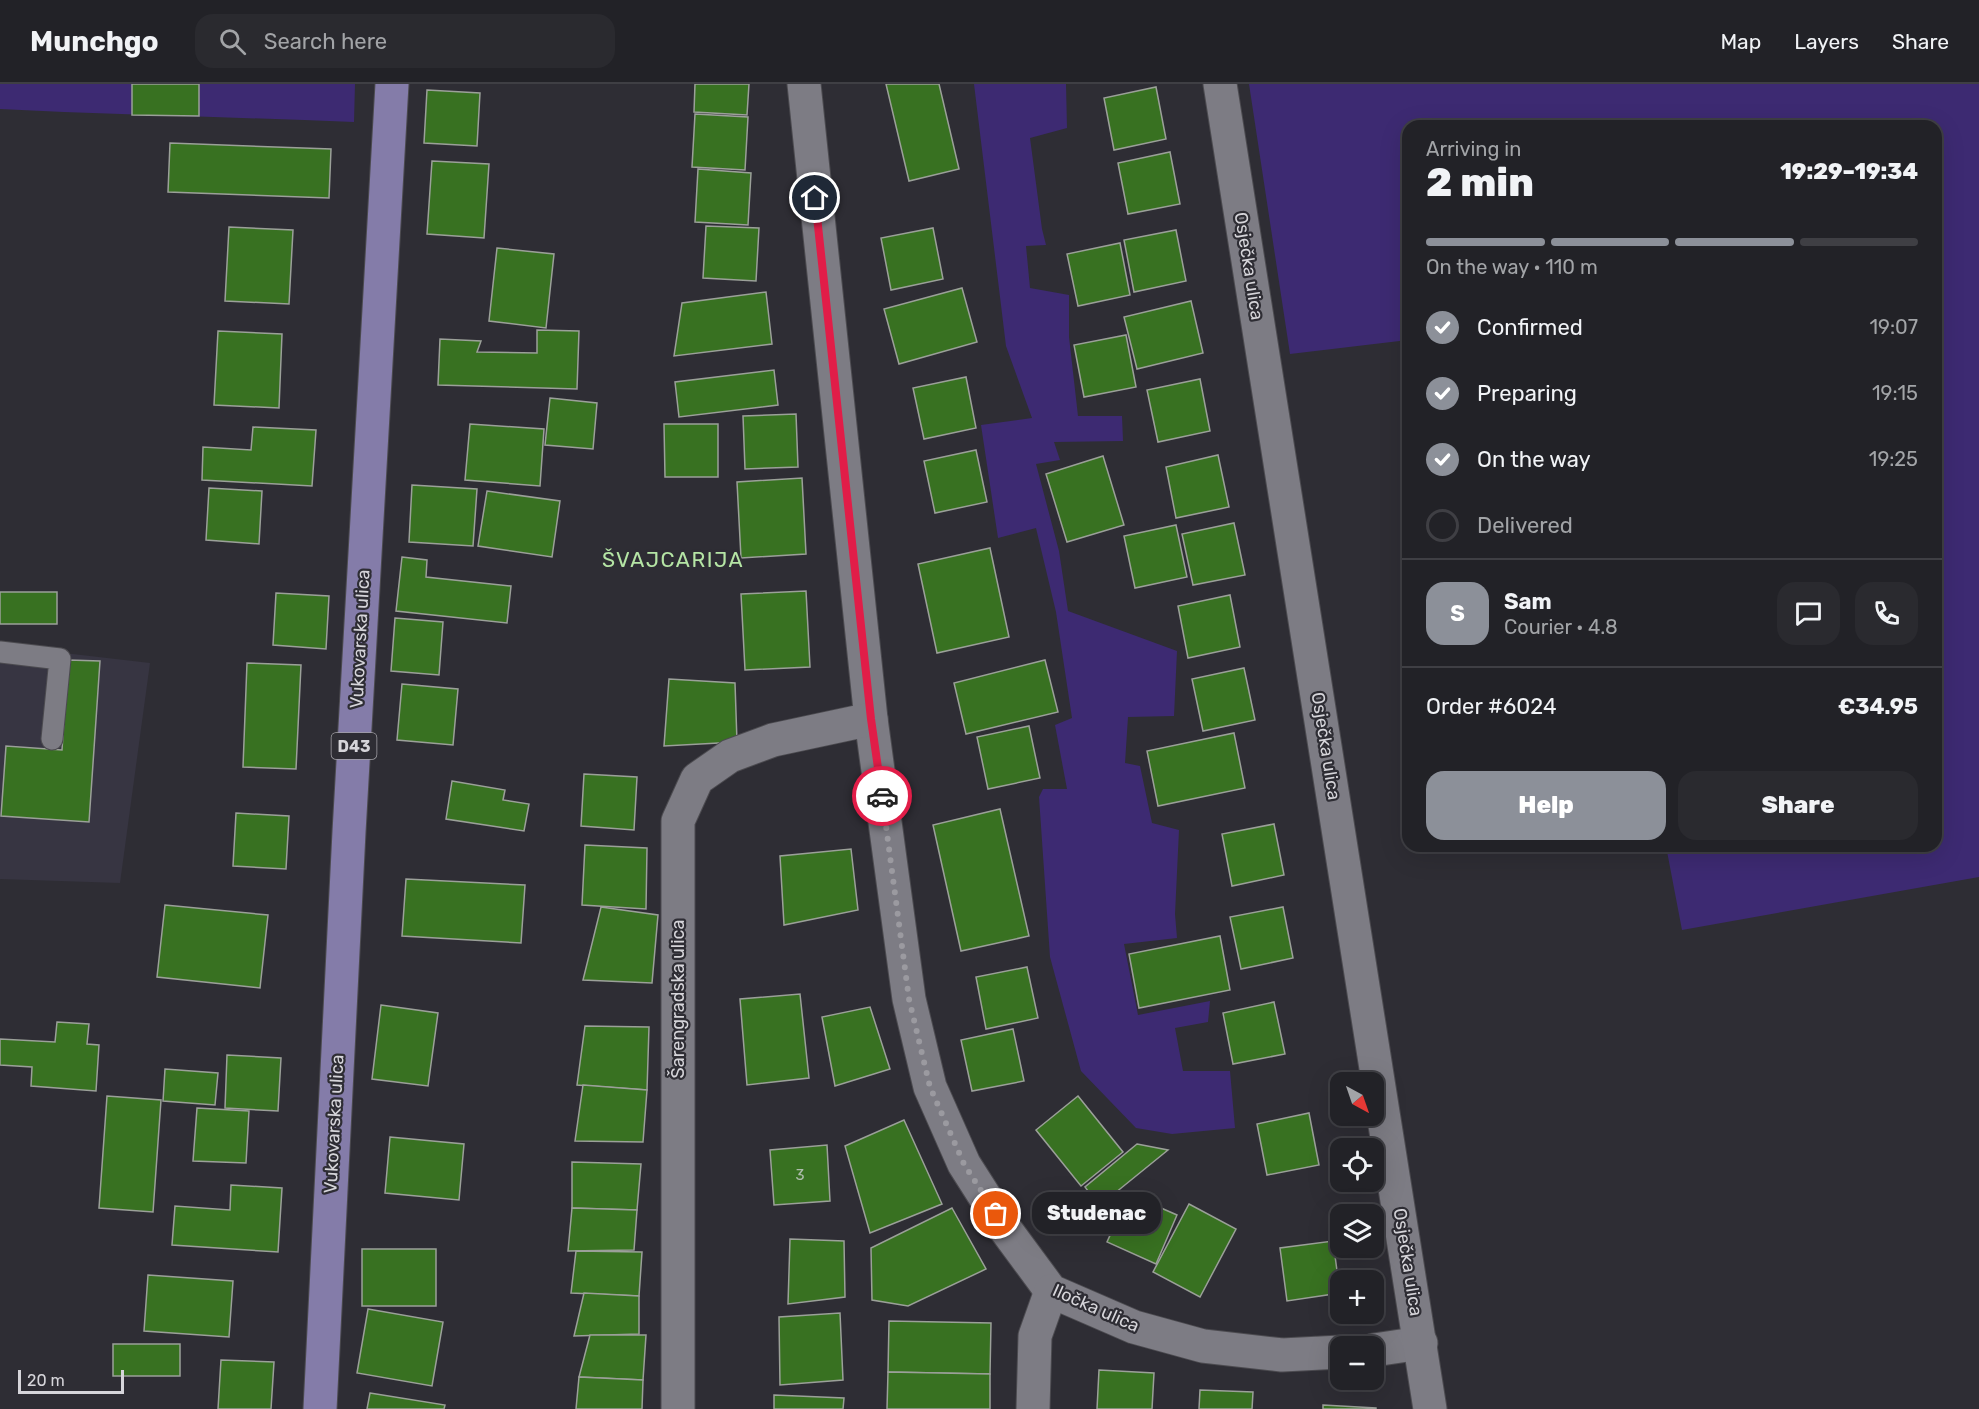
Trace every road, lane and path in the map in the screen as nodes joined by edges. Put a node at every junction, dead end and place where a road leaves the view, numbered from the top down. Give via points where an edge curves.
1 (392, 84) edge
2 (804, 84) edge
3 (1220, 84) edge
4 (0, 652) edge
5 (871, 719) junction
6 (52, 739) dead end
7 (1051, 1291) junction
8 (1421, 1342) junction
9 (1384, 1348) edge
10 (1330, 1353) edge
11 (320, 1409) edge
12 (678, 1409) edge
13 (1033, 1409) edge
14 (1430, 1409) edge

1 - 11 main road, Vukovarska ulica / D43
2 - 5 street, Iločka ulica
3 - 8 street, Osječka ulica
4 - 6 lane via 60,659
5 - 7 street, Iločka ulica via 909,999 930,1087 964,1164
5 - 12 street, Šarengradska ulica via 774,740 730,756 698,779 678,821
7 - 10 street, Iločka ulica via 1134,1327 1203,1346 1282,1355
7 - 13 street via 1035,1336
8 - 9 street
8 - 14 street, Osječka ulica

